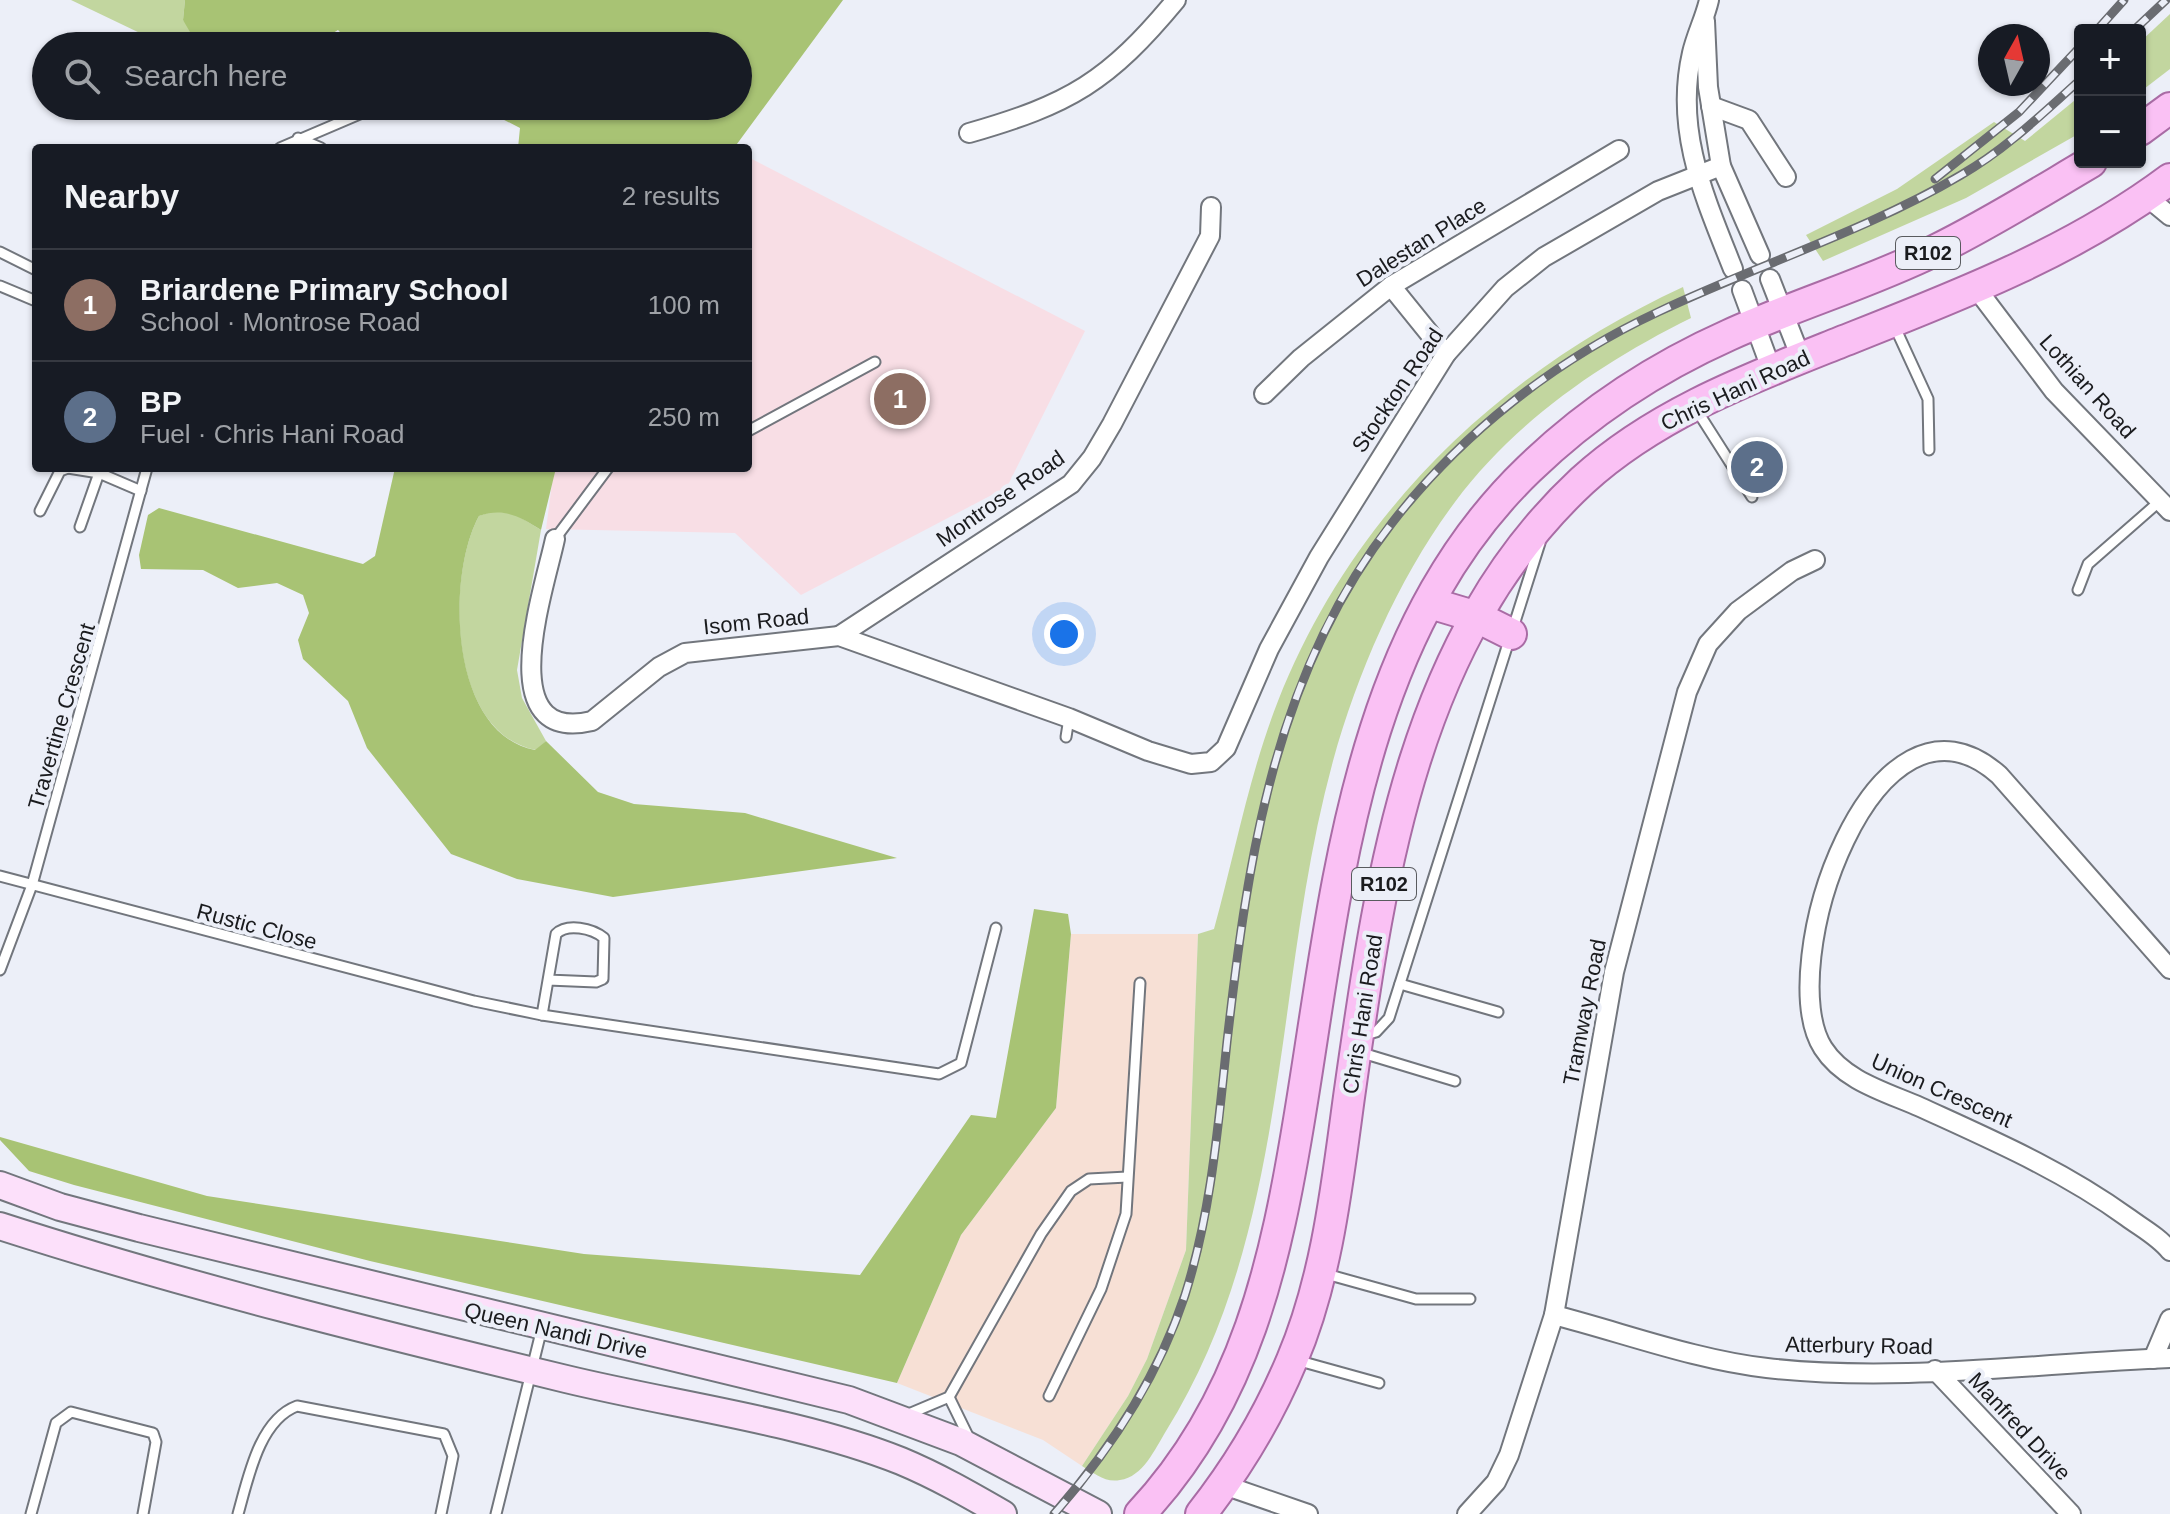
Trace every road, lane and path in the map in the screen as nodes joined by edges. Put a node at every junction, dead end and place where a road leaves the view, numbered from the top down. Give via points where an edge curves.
1 (1176, 0) edge
2 (1707, 9) edge
3 (1711, 106) junction
4 (2170, 108) edge
5 (344, 120) edge
6 (2146, 126) edge
7 (969, 133) dead end
8 (298, 138) junction
9 (287, 144) edge
10 (312, 144) edge
11 (1619, 150) dead end
12 (1721, 166) junction
13 (2080, 168) edge
14 (1695, 174) junction
15 (1786, 177) dead end
16 (2158, 188) edge
17 (1211, 207) dead end
18 (2170, 216) edge
19 (0, 252) edge
20 (1760, 255) dead end
21 (32, 268) edge
22 (1733, 269) dead end
23 (1770, 279) dead end
24 (0, 286) edge
25 (1391, 286) junction
26 (1976, 288) junction
27 (1742, 290) dead end
28 (32, 299) edge
29 (1783, 313) junction
30 (1893, 322) junction
31 (1755, 324) junction
32 (1446, 354) junction
33 (1801, 358) junction
34 (875, 362) dead end
35 (1772, 371) junction
36 (1264, 394) dead end
37 (1694, 406) junction
38 (752, 429) edge
39 (1929, 450) dead end
40 (60, 472) edge
41 (95, 472) edge
42 (146, 472) edge
43 (605, 472) edge
44 (99, 473) junction
45 (141, 491) junction
46 (1752, 497) dead end
47 (2165, 506) edge
48 (40, 511) dead end
49 (1550, 513) junction
50 (80, 527) dead end
51 (555, 539) joint
52 (1815, 560) dead end
53 (2078, 590) dead end
54 (1430, 603) junction
55 (1477, 617) junction
56 (1511, 634) junction
57 (839, 636) junction
58 (1226, 748) joint
59 (0, 876) edge
60 (32, 885) junction
61 (996, 928) dead end
62 (2170, 969) edge
63 (0, 970) edge
64 (548, 980) junction
65 (1140, 983) dead end
66 (1400, 984) junction
67 (1320, 990) junction
68 (1498, 1012) dead end
69 (542, 1015) junction
70 (1357, 1044) junction
71 (1455, 1081) dead end
72 (0, 1171) edge
73 (1127, 1177) junction
74 (10, 1189) edge
75 (0, 1226) edge
76 (45, 1241) junction
77 (0, 1246) edge
78 (2170, 1251) edge
79 (1319, 1272) junction
80 (1470, 1299) dead end
81 (1554, 1315) junction
82 (2170, 1319) edge
83 (542, 1328) junction
84 (2161, 1358) edge
85 (1292, 1359) junction
86 (530, 1370) junction
87 (1935, 1370) junction
88 (1379, 1383) dead end
89 (1049, 1396) dead end
90 (949, 1397) junction
91 (901, 1417) junction
92 (974, 1450) junction
93 (1224, 1485) junction
94 (31, 1514) edge
95 (143, 1514) edge
96 (238, 1514) edge
97 (441, 1514) edge
98 (496, 1514) edge
99 (1003, 1514) edge
100 (1098, 1514) edge
101 (1140, 1514) edge
102 (1201, 1514) edge
103 (1308, 1514) edge
104 (1467, 1514) edge
105 (2071, 1514) edge

1 - 7 street via 1104,76 1082,91 1030,115
2 - 3 street
2 - 14 street via 1687,82 1685,116
3 - 12 street
3 - 15 street via 1749,120
4 - 6 main road
5 - 8 lane
8 - 9 lane
8 - 10 lane
11 - 25 street, Dalestan Place
12 - 14 street, Stockton Road
12 - 20 street
13 - 29 main road, Chris Hani Road / R102 via 1935,251
14 - 22 street
14 - 32 street, Stockton Road via 1531,266
16 - 18 street
16 - 26 main road, Chris Hani Road / R102 via 2071,241
17 - 57 street, Montrose Road via 1210,236 1092,458 1071,484
19 - 21 lane
23 - 29 street
24 - 28 lane
25 - 32 street
25 - 36 street, Dalestan Place
26 - 30 main road, Chris Hani Road / R102
26 - 47 street, Lothian Road via 2054,391
27 - 31 street
29 - 31 main road, Chris Hani Road / R102
29 - 33 street
30 - 33 main road, Chris Hani Road / R102
30 - 39 lane via 1928,399
31 - 35 street
31 - 54 main road, Chris Hani Road / R102 via 1655,372 1592,414 1490,511
32 - 58 street, Stockton Road via 1319,557 1269,649
33 - 35 main road, Chris Hani Road / R102
34 - 38 lane
35 - 37 main road, Chris Hani Road / R102
37 - 46 lane
37 - 49 main road, Chris Hani Road / R102 via 1620,452
40 - 48 lane
41 - 44 lane
42 - 45 lane, Travertine Crescent
43 - 51 lane
44 - 45 lane
44 - 50 lane
45 - 60 lane, Travertine Crescent
47 - 53 lane via 2088,564
49 - 55 main road, Chris Hani Road / R102
49 - 56 lane
51 - 57 street, Isom Road via 528,665 531,690 542,711 558,720 578,725 592,721 659,667 685,653
52 - 81 street, Tramway Road via 1738,611 1708,644 1687,692 1607,1002
54 - 55 main road
54 - 67 main road, Chris Hani Road / R102 via 1394,676 1364,765 1345,838
55 - 56 main road
55 - 70 main road, Chris Hani Road / R102 via 1423,731 1400,806
56 - 66 lane
57 - 58 street, Isom Road via 1068,727 1191,764 1211,762
59 - 60 lane, Rustic Close
60 - 63 lane, Travertine Crescent
60 - 69 lane, Rustic Close
61 - 69 lane, Rustic Close via 961,1063 939,1074
62 - 78 street, Union Crescent via 1999,775 1966,754 1945,752 1908,763 1880,782 1850,829 1824,896 1810,996 1821,1045 1848,1074 2049,1166
64 - 64 lane via 559,930 568,927 604,938 603,979
64 - 69 lane
65 - 73 lane
66 - 68 lane
66 - 70 lane via 1389,1018
67 - 70 main road via 1329,1015
67 - 101 main road, Chris Hani Road / R102 via 1284,1215 1252,1327 1198,1436
70 - 71 lane
70 - 79 main road, Chris Hani Road / R102
72 - 74 main road
73 - 89 lane via 1126,1214 1116,1251
73 - 90 lane via 1089,1179 1071,1191
74 - 83 main road, Queen Nandi Drive via 139,1228
75 - 76 main road, Queen Nandi Drive
76 - 77 main road
76 - 86 main road, Queen Nandi Drive via 144,1272
79 - 80 lane via 1416,1299
79 - 85 main road, Chris Hani Road / R102
81 - 87 street, Atterbury Road via 1763,1367
81 - 104 street, Tramway Road via 1509,1455 1496,1482
82 - 84 street
83 - 86 lane
83 - 91 main road, Queen Nandi Drive via 781,1383
84 - 87 street, Atterbury Road
85 - 88 lane
85 - 93 main road, Chris Hani Road / R102
86 - 98 lane
86 - 99 main road, Queen Nandi Drive via 832,1439 900,1461
87 - 105 street, Manfred Drive
90 - 91 lane
90 - 92 lane
91 - 92 main road, Queen Nandi Drive
92 - 100 main road, Queen Nandi Drive
93 - 102 main road, Chris Hani Road / R102
93 - 103 street
94 - 95 lane via 56,1423 71,1412 153,1433 156,1442
96 - 97 lane via 252,1467 277,1417 297,1406 444,1434 453,1456

